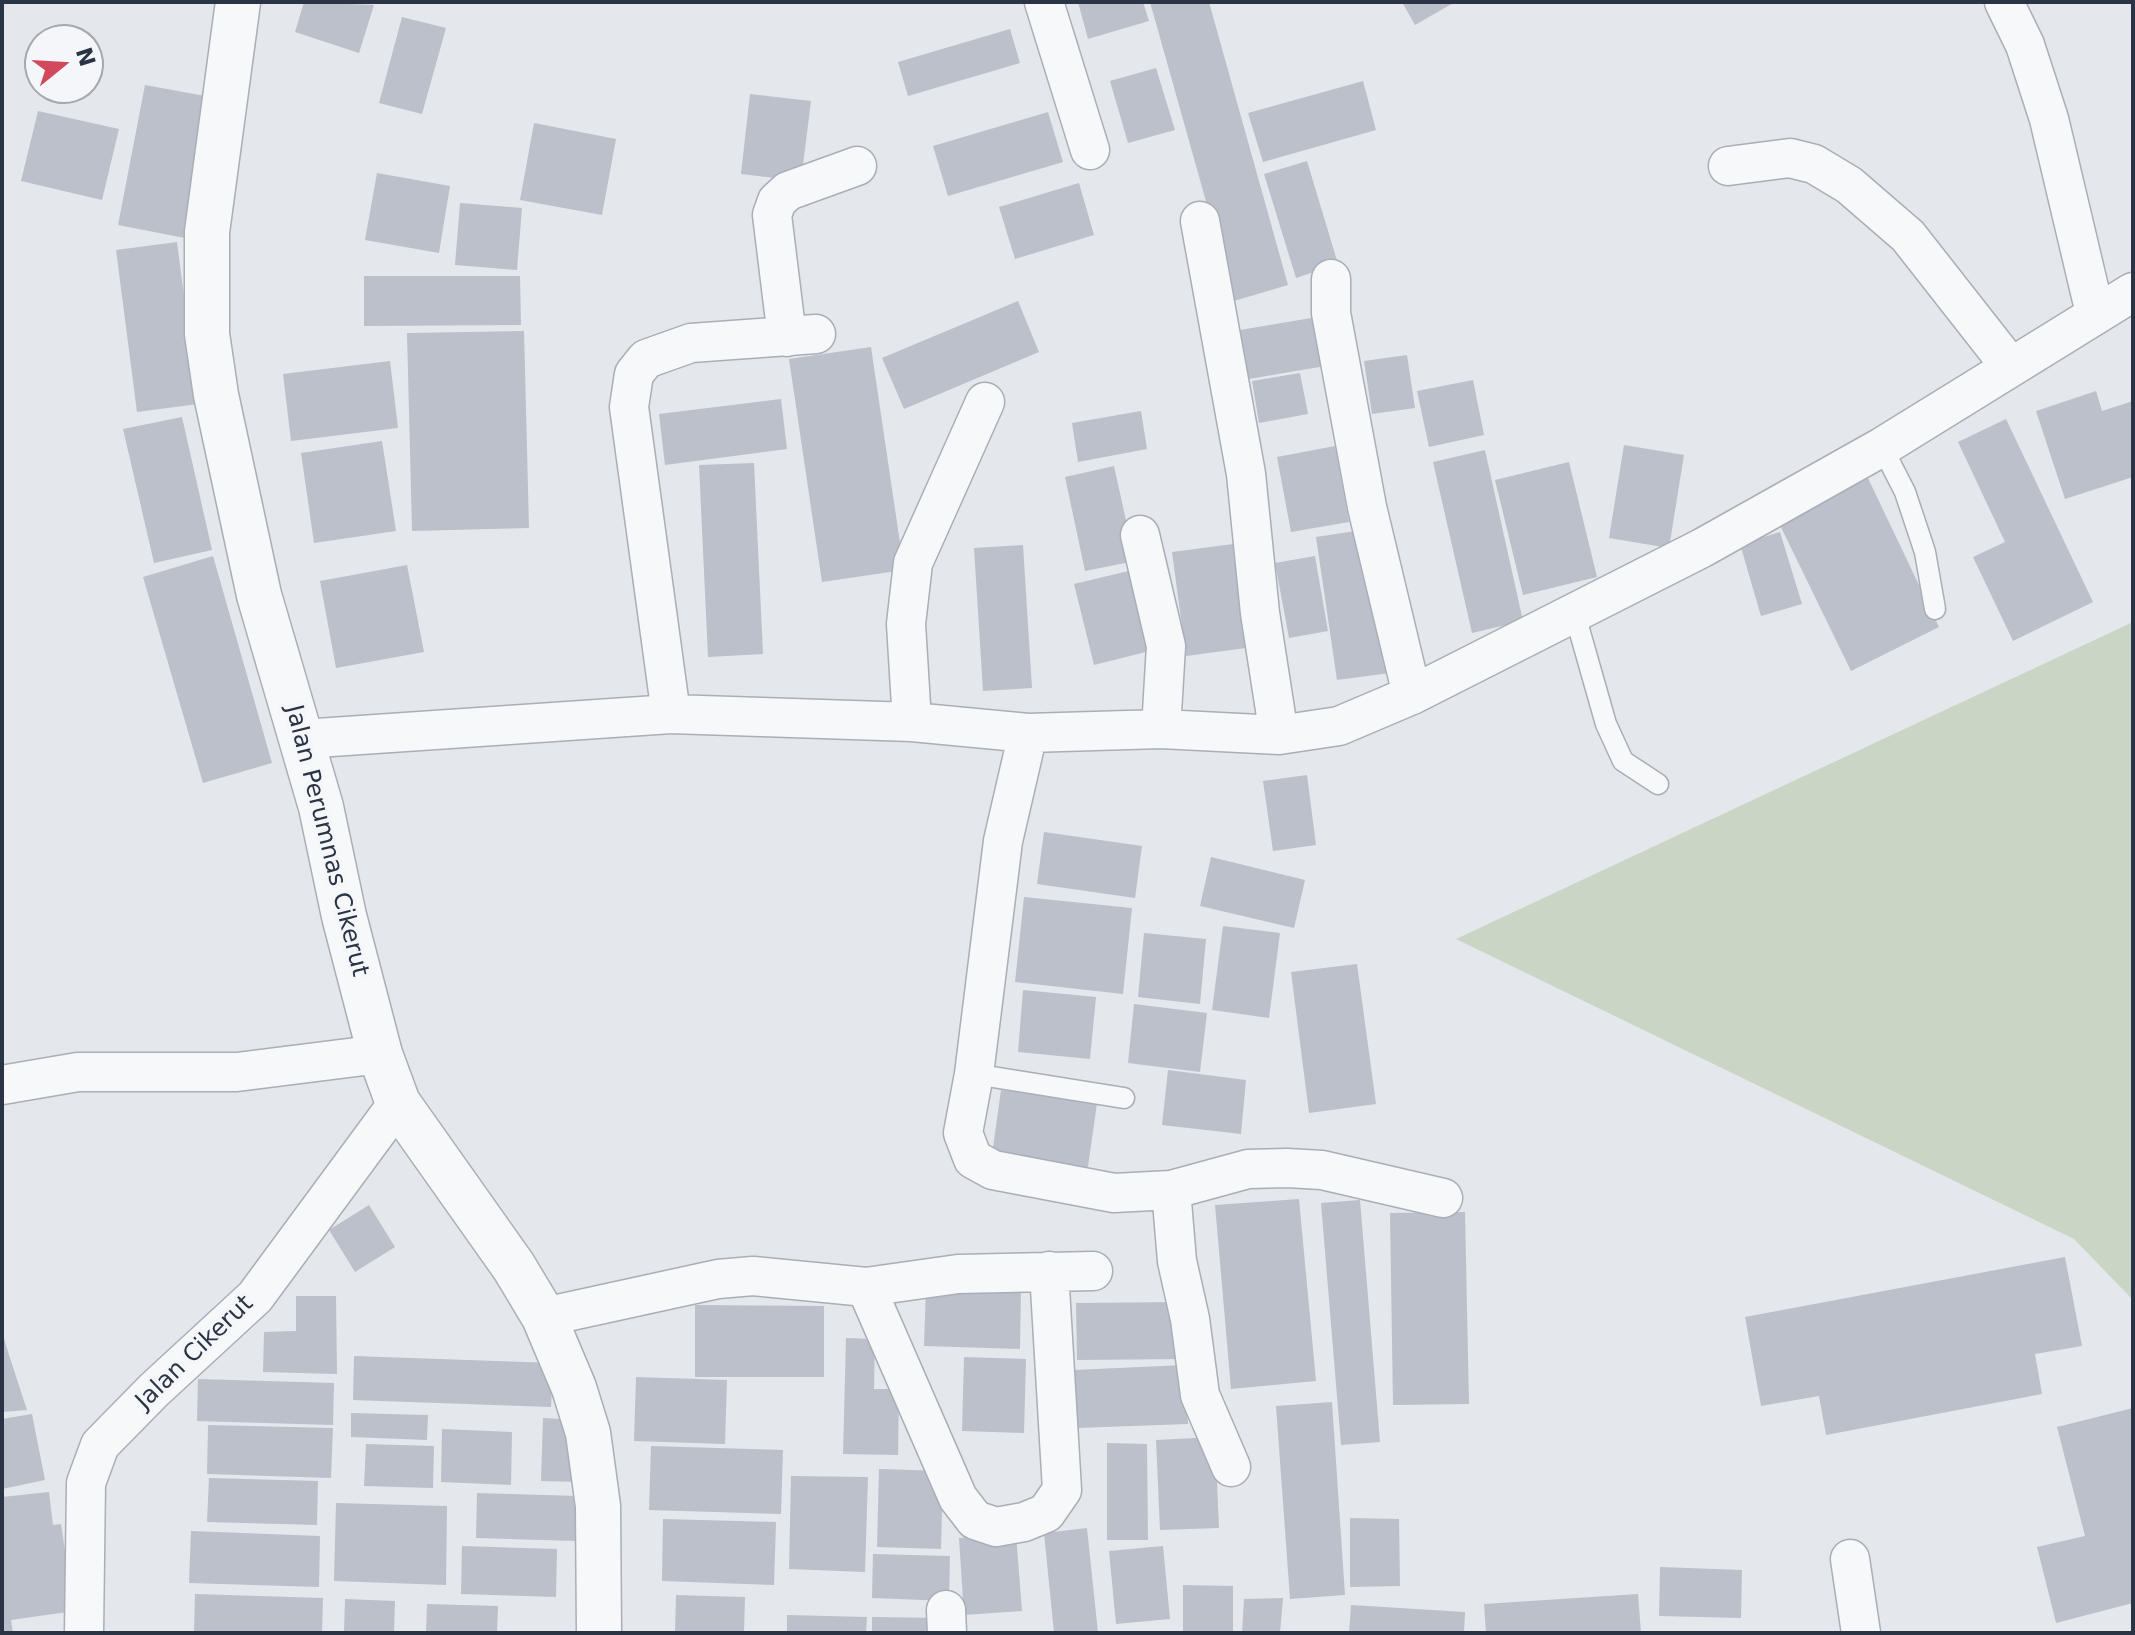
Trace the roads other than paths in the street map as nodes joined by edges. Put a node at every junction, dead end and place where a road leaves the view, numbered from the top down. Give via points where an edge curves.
1 (238, 2) edge
2 (1044, 2) edge
3 (2004, 2) edge
4 (1090, 150) dead end
5 (857, 166) dead end
6 (1728, 166) dead end
7 (1200, 221) dead end
8 (1331, 279) dead end
9 (2133, 292) edge
10 (2095, 313) junction
11 (2010, 366) junction
12 (985, 402) dead end
13 (1882, 447) junction
14 (1140, 535) dead end
15 (1935, 609) dead end
16 (1575, 615) junction
17 (1412, 695) junction
18 (671, 714) junction
19 (912, 722) junction
20 (1161, 729) junction
21 (1028, 733) junction
22 (1279, 735) junction
23 (302, 739) junction
24 (1658, 784) dead end
25 (380, 1054) junction
26 (974, 1074) junction
27 (2, 1085) edge
28 (1124, 1098) dead end
29 (398, 1103) junction
30 (1171, 1190) junction
31 (1443, 1198) dead end
32 (1049, 1271) junction
33 (1093, 1271) dead end
34 (866, 1287) junction
35 (544, 1317) junction
36 (1231, 1467) dead end
37 (1850, 1559) dead end
38 (84, 1633) edge
39 (599, 1633) edge
40 (1861, 1633) edge

1 - 23 street, Jalan Perumnas Cikerut via 207,232 207,334 259,595
2 - 4 street
3 - 10 street via 2025,45 2049,119
5 - 18 street via 788,191 772,215 801,336 691,343 646,359 634,374 629,407
6 - 11 street via 1790,158 1814,164 1849,185 1908,236
7 - 22 street via 1246,474
8 - 17 street via 1331,313 1367,507
9 - 10 street
10 - 11 street
11 - 13 street
12 - 19 street via 913,563 906,624
13 - 15 lane via 1925,552
13 - 16 street
14 - 20 street via 1166,646
16 - 17 street
16 - 24 lane via 1606,724 1623,761
17 - 22 street via 1339,726
18 - 19 street
18 - 23 street
19 - 21 street
20 - 21 street
20 - 22 street
21 - 26 street via 1006,826
23 - 25 street, Jalan Perumnas Cikerut
25 - 27 street via 237,1072 78,1072
25 - 29 street, Jalan Perumnas Cikerut
26 - 28 lane
26 - 30 street via 963,1133 973,1159 993,1170 1114,1193
29 - 35 street, Jalan Perumnas Cikerut
29 - 38 street, Jalan Cikerut via 255,1297 100,1445 86,1483
30 - 31 street via 1248,1169 1287,1168 1322,1170
30 - 36 street via 1177,1261 1200,1395
32 - 33 street
32 - 34 street via 958,1274
32 - 34 street via 1062,1490 1046,1513 996,1527 975,1520 958,1498
34 - 35 street via 753,1276 718,1279
35 - 39 street, Jalan Perumnas Cikerut via 588,1433 598,1506
37 - 40 street

